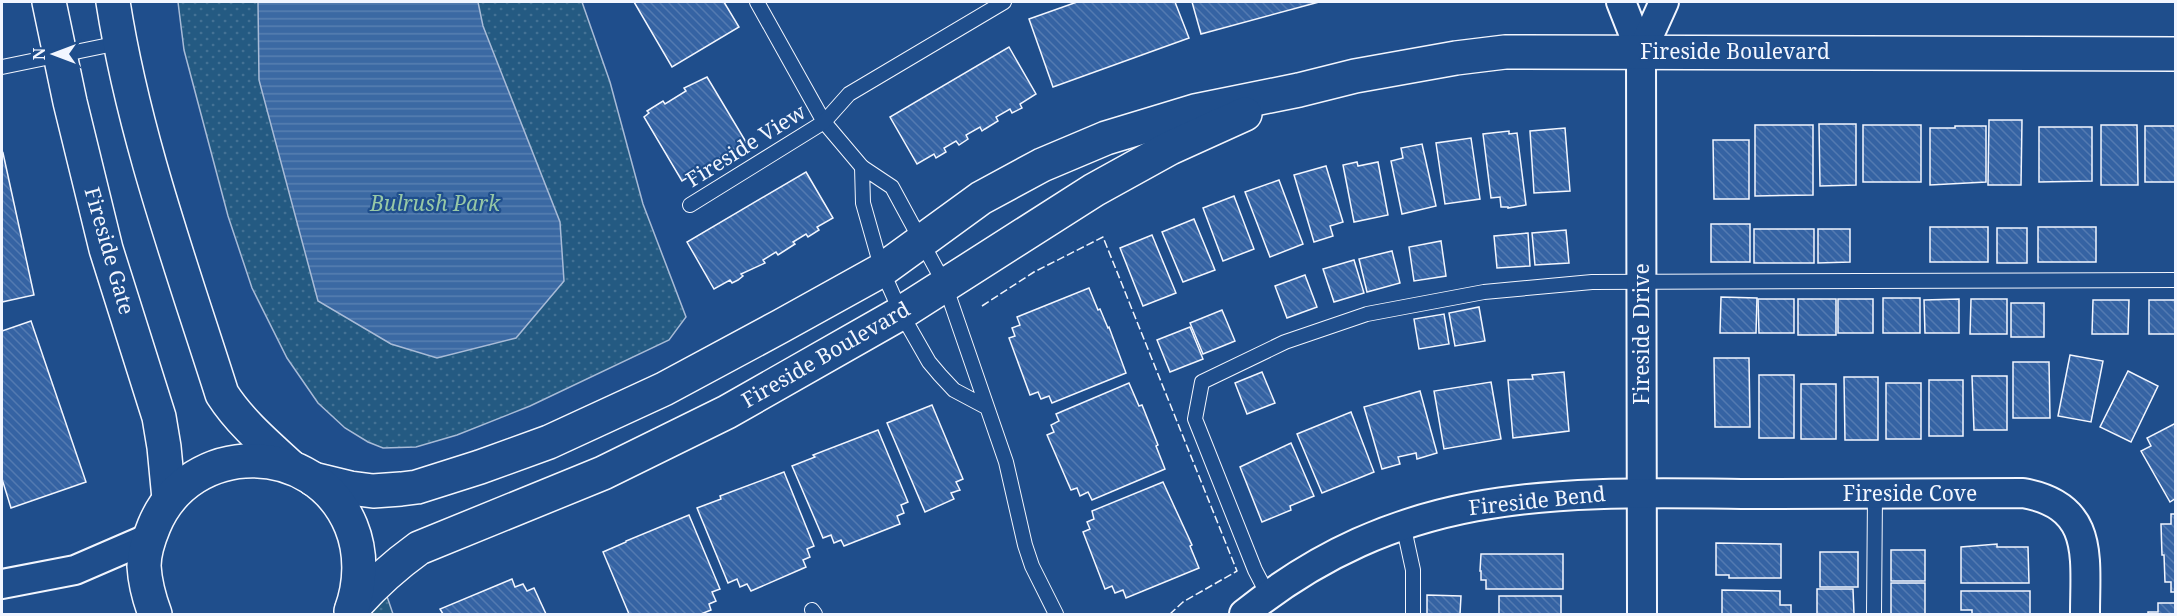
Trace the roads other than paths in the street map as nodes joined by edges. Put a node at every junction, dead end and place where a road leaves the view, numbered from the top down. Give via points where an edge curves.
1 (49, 2) edge
2 (113, 2) edge
3 (757, 2) edge
4 (1004, 2) edge
5 (1621, 2) edge
6 (1664, 2) edge
7 (119, 43) junction
8 (1641, 53) junction
9 (2175, 54) edge
10 (60, 56) junction
11 (2, 67) edge
12 (1299, 90) junction
13 (824, 122) junction
14 (862, 166) junction
15 (690, 205) dead end
16 (921, 244) junction
17 (882, 270) junction
18 (2175, 280) edge
19 (1642, 281) junction
20 (945, 285) junction
21 (901, 313) junction
22 (986, 407) junction
23 (302, 473) junction
24 (1642, 493) junction
25 (1875, 495) junction
26 (169, 499) junction
27 (1403, 524) junction
28 (149, 538) junction
29 (2, 584) edge
30 (1268, 595) junction
31 (350, 612) edge
32 (155, 615) edge
33 (1056, 615) edge
34 (1244, 615) edge
35 (1413, 615) edge
36 (1642, 615) edge
37 (1874, 615) edge
38 (2085, 615) edge

1 - 10 street, Fireside Gate
2 - 7 street
3 - 13 lane, Fireside View
4 - 13 lane, Fireside View via 849,94
5 - 8 street
6 - 8 street
7 - 10 lane
7 - 23 street via 153,177 222,394 254,433
8 - 9 street, Fireside Boulevard
8 - 12 street, Fireside Boulevard via 1495,53 1406,66
8 - 19 street, Fireside Drive
10 - 11 lane
10 - 26 street, Fireside Gate via 106,249 153,394
12 - 16 street, Fireside Boulevard via 1195,111 1106,138 1042,165 981,198
12 - 20 street, Fireside Boulevard via 1170,148 1103,184
13 - 14 lane, Fireside View
13 - 15 lane, Fireside View
14 - 16 lane, Fireside View via 892,187
14 - 17 lane via 862,203
16 - 17 street, Fireside Boulevard
16 - 20 lane, Fireside View
17 - 21 lane
17 - 23 street, Fireside Boulevard via 664,389 539,446 480,467 417,487 373,491
18 - 19 lane
19 - 24 street, Fireside Drive
19 - 30 lane via 1484,292 1367,314 1285,342 1202,382 1195,419
20 - 21 street, Fireside Boulevard
20 - 22 lane, Fireside View
21 - 22 lane via 940,375 954,390
21 - 31 street, Fireside Boulevard via 727,412 613,468 419,548 372,586
22 - 33 lane, Fireside View via 1006,462 1032,566
23 - 26 street, Fireside Boulevard via 265,461 240,461 214,467 191,479
23 - 31 street via 332,495 355,537 358,586
24 - 25 street, Fireside Cove
24 - 27 street, Fireside Bend via 1507,500
24 - 36 street, Fireside Drive
25 - 37 lane
25 - 38 street, Fireside Cove via 2023,493 2051,501 2067,512 2083,538
26 - 28 street, Fireside Boulevard
27 - 30 street, Fireside Bend via 1320,562
27 - 35 lane via 1413,570
28 - 29 street via 75,570
28 - 32 street, Fireside Boulevard via 144,564
30 - 34 street, Fireside Bend

